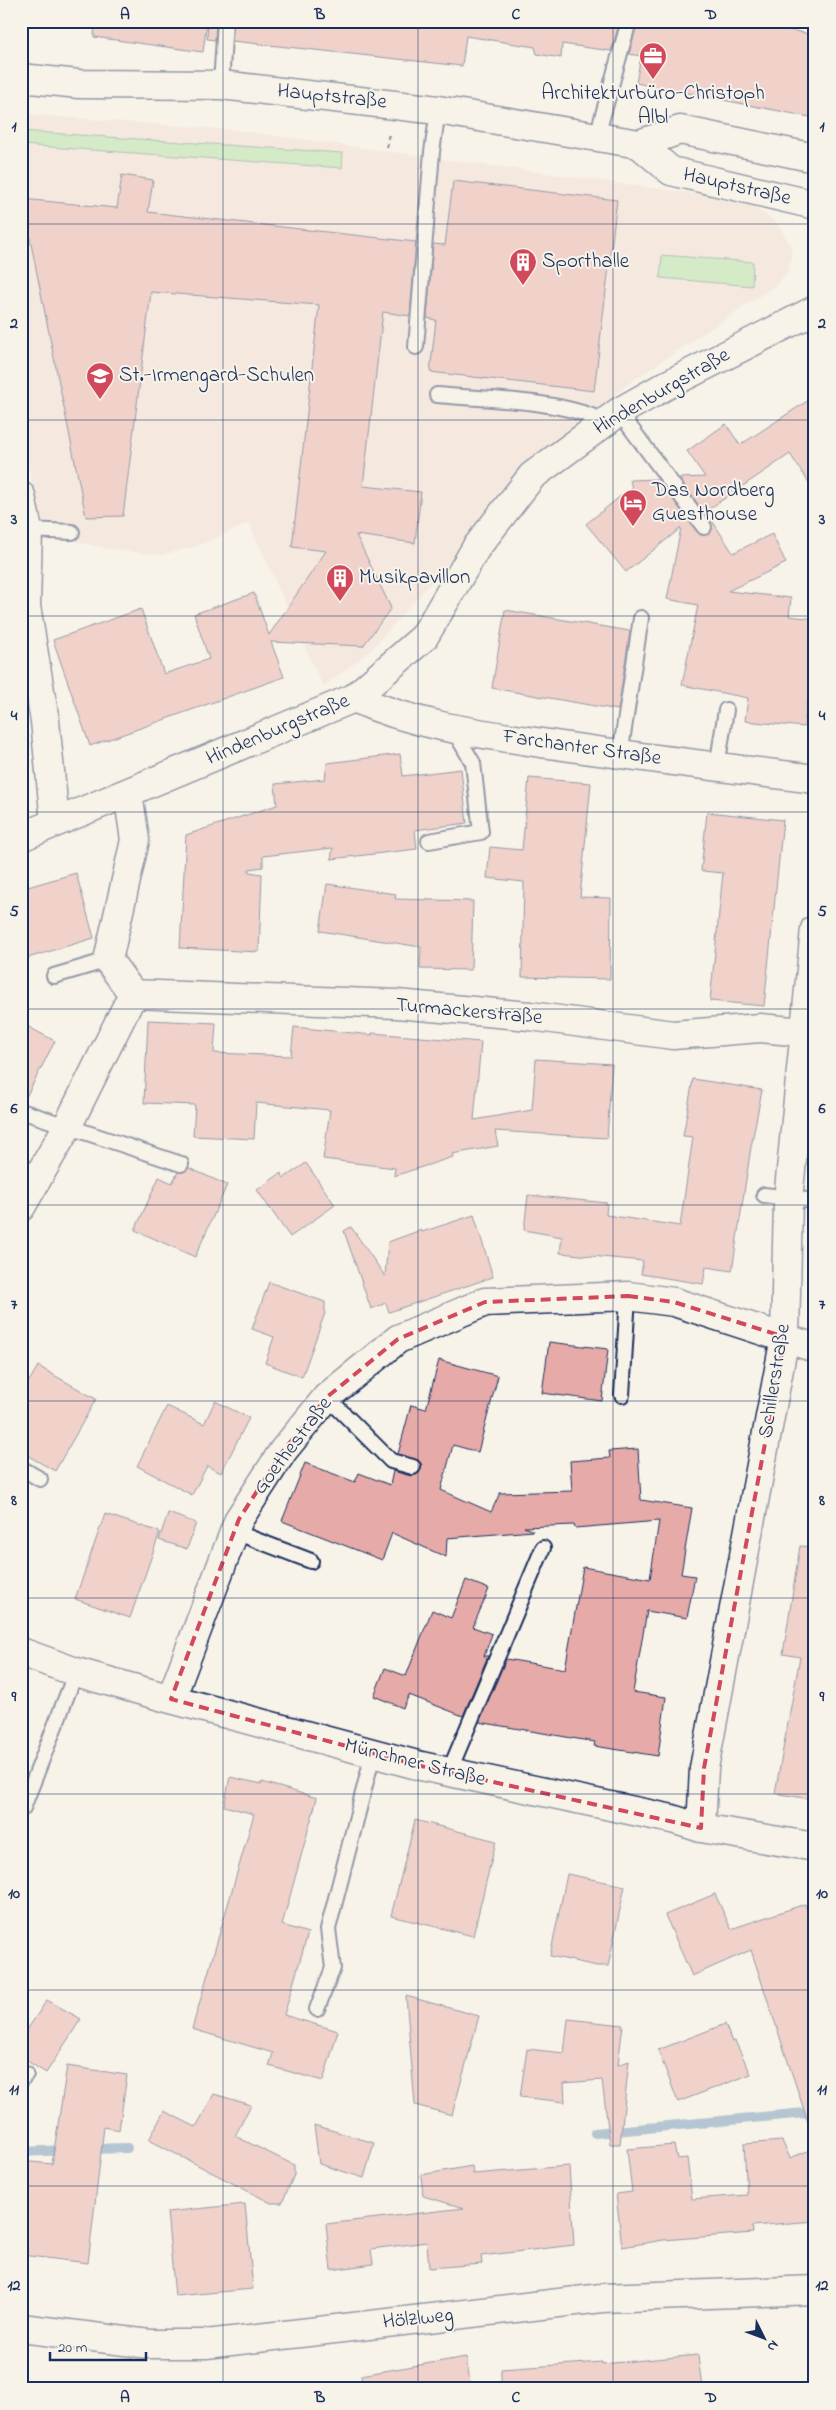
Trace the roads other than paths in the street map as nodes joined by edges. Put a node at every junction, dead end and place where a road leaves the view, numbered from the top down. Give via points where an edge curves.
1 (225, 21) edge
2 (628, 21) edge
3 (21, 78) edge
4 (221, 85) junction
5 (438, 110) junction
6 (597, 136) junction
7 (639, 144) junction
8 (815, 158) edge
9 (815, 205) edge
10 (815, 310) edge
11 (416, 347) dead end
12 (437, 395) dead end
13 (612, 416) junction
14 (21, 496) edge
15 (704, 527) dead end
16 (28, 530) junction
17 (72, 532) dead end
18 (24, 606) edge
19 (641, 618) dead end
20 (354, 698) junction
21 (726, 710) dead end
22 (452, 730) junction
23 (620, 755) junction
24 (717, 767) junction
25 (815, 779) edge
26 (128, 793) junction
27 (55, 822) junction
28 (21, 837) edge
29 (429, 840) dead end
30 (815, 929) edge
31 (108, 960) junction
32 (54, 976) dead end
33 (133, 994) junction
34 (807, 1049) edge
35 (21, 1111) edge
36 (67, 1127) junction
37 (181, 1164) dead end
38 (789, 1199) edge
39 (21, 1207) edge
40 (628, 1296) junction
41 (785, 1337) junction
42 (815, 1348) edge
43 (622, 1395) dead end
44 (327, 1397) junction
45 (413, 1467) dead end
46 (21, 1468) edge
47 (40, 1479) dead end
48 (235, 1532) junction
49 (543, 1548) dead end
50 (311, 1561) dead end
51 (21, 1652) edge
52 (76, 1672) junction
53 (171, 1699) junction
54 (373, 1754) junction
55 (449, 1772) junction
56 (23, 1808) dead end
57 (701, 1828) junction
58 (815, 1847) edge
59 (317, 2009) dead end
60 (815, 2290) edge
61 (21, 2328) edge

1 - 4 lane
2 - 6 lane
3 - 4 street, Hauptstraße via 79,84
4 - 5 street, Hauptstraße
5 - 6 street, Hauptstraße
5 - 11 lane
6 - 7 street, Hauptstraße
7 - 8 street, Hauptstraße via 680,130
7 - 9 street, Hauptstraße via 671,171
10 - 13 street, Hindenburgstraße
12 - 13 lane
13 - 15 lane
13 - 20 street, Hindenburgstraße via 532,476 476,548 424,637
14 - 16 street
16 - 17 lane
16 - 18 street
18 - 27 street via 45,721
19 - 23 lane
20 - 22 street, Farchanter Straße via 384,712
20 - 26 street, Hindenburgstraße
21 - 24 lane
22 - 23 street, Farchanter Straße
22 - 29 lane via 472,763 481,832
23 - 24 street, Farchanter Straße
24 - 25 street, Farchanter Straße
26 - 27 street, Hindenburgstraße
26 - 31 street via 135,840
27 - 28 street, Hindenburgstraße
30 - 34 street, Schillerstraße
31 - 32 lane
31 - 33 street
33 - 34 street, Turmackerstraße via 397,1004 530,1016 673,1035 760,1028
33 - 36 street
34 - 38 street, Schillerstraße
35 - 36 lane
36 - 37 lane
36 - 39 street
38 - 41 street, Schillerstraße
40 - 41 street, Goethestraße via 674,1302
40 - 43 lane
40 - 44 street, Goethestraße via 485,1302 398,1339
41 - 42 street, Goethestraße
41 - 57 street, Schillerstraße via 704,1768
44 - 45 lane via 391,1461
44 - 48 street, Goethestraße via 284,1451 239,1519
46 - 47 lane
48 - 50 lane
48 - 53 street, Goethestraße
49 - 55 lane
51 - 52 street, Münchner Straße
52 - 53 street, Münchner Straße
52 - 56 lane
53 - 54 street, Münchner Straße
54 - 55 street, Münchner Straße
54 - 59 lane via 328,1929 333,1968
55 - 57 street, Münchner Straße
57 - 58 street, Münchner Straße
60 - 61 street, Hölzlweg via 602,2298 206,2344 149,2344

